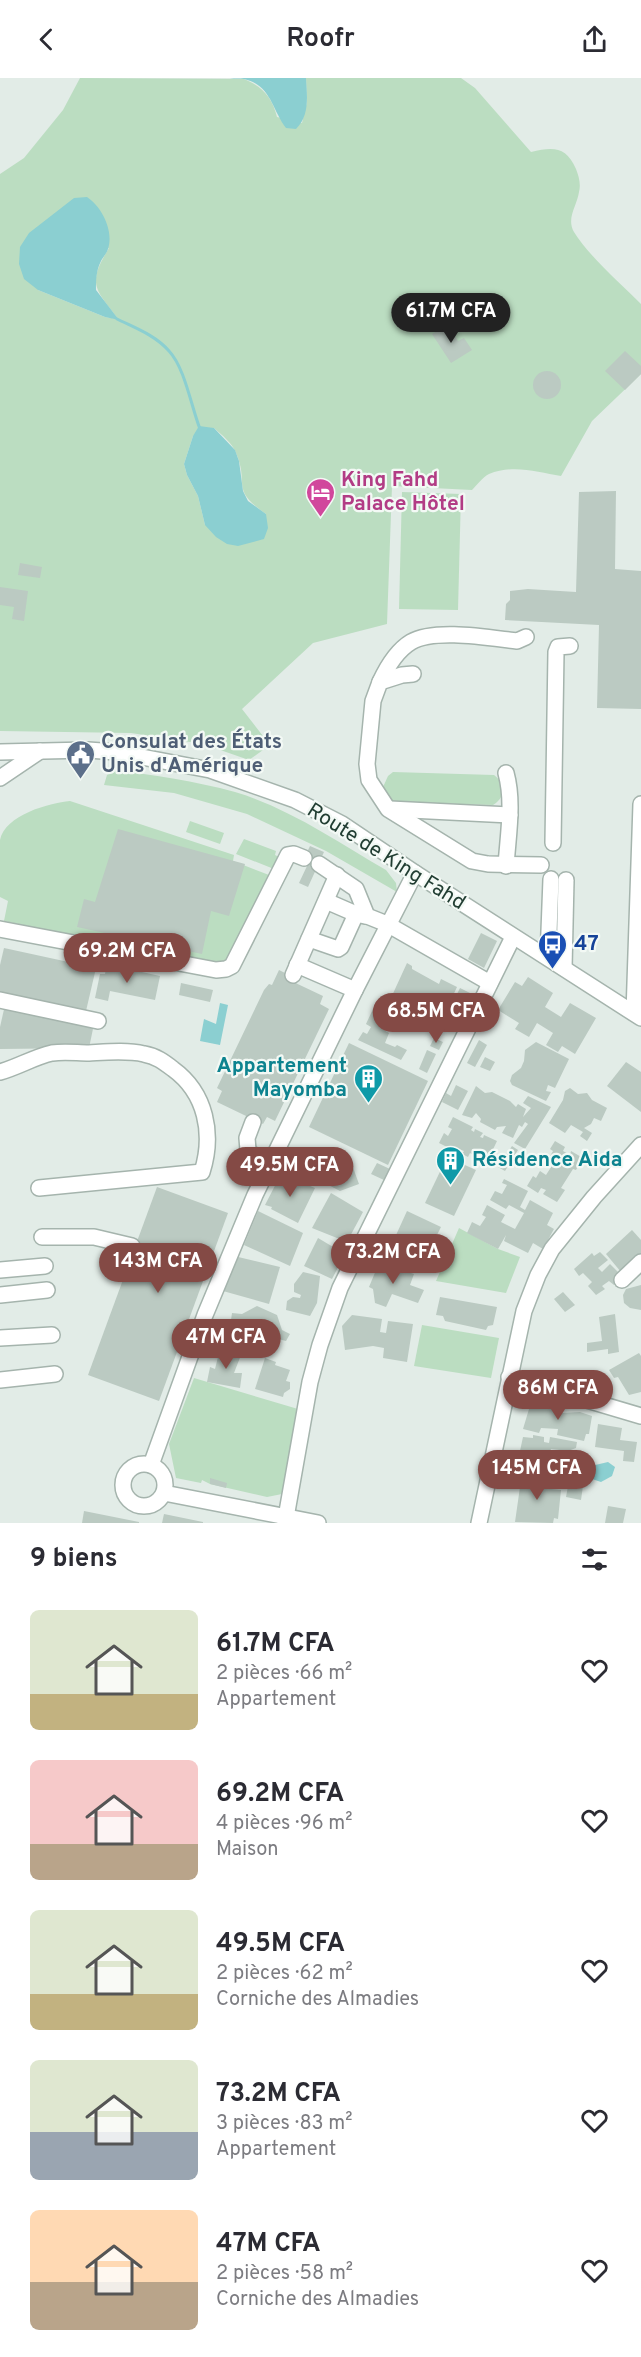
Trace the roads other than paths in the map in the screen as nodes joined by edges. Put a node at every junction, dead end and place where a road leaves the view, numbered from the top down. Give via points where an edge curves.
1 (526, 637) dead end
2 (570, 646) dead end
3 (413, 674) dead end
4 (380, 682) junction
5 (40, 751) junction
6 (1, 754) edge
7 (506, 773) dead end
8 (0, 778) edge
9 (641, 804) edge
10 (388, 809) junction
11 (510, 815) junction
12 (554, 843) dead end
13 (304, 858) dead end
14 (319, 864) dead end
15 (541, 865) dead end
16 (506, 866) junction
17 (415, 873) junction
18 (337, 875) junction
19 (326, 901) junction
20 (362, 915) junction
21 (387, 924) junction
22 (0, 929) edge
23 (513, 937) junction
24 (309, 939) junction
25 (639, 944) edge
26 (548, 957) junction
27 (564, 968) junction
28 (490, 984) junction
29 (354, 990) junction
30 (0, 1000) edge
31 (637, 1016) edge
32 (98, 1021) dead end
33 (0, 1072) edge
34 (253, 1122) dead end
35 (641, 1145) edge
36 (270, 1164) junction
37 (39, 1188) dead end
38 (42, 1237) dead end
39 (132, 1246) dead end
40 (641, 1262) edge
41 (45, 1266) dead end
42 (0, 1270) edge
43 (622, 1280) dead end
44 (47, 1290) dead end
45 (0, 1295) edge
46 (52, 1335) dead end
47 (0, 1338) edge
48 (55, 1374) dead end
49 (509, 1377) junction
50 (0, 1380) edge
51 (641, 1416) edge
52 (151, 1465) junction
53 (164, 1493) junction
54 (286, 1520) edge
55 (318, 1523) edge
56 (479, 1523) edge

1 - 4 street via 517,641 426,637 411,642 400,652 387,666
2 - 12 street via 558,647 556,652
3 - 4 street
4 - 10 street via 373,701 366,764 369,780
5 - 6 street, Route de King Fahd
5 - 8 street
5 - 17 street, Route de King Fahd via 116,752 244,780 342,824
7 - 11 street
9 - 25 street
10 - 11 street
10 - 16 street via 472,861
11 - 16 street
13 - 22 street via 288,855 232,966 226,969
14 - 18 street
15 - 16 street
17 - 21 street
17 - 23 street, Route de King Fahd
18 - 19 street
18 - 20 street via 356,889
19 - 20 street
19 - 24 street
20 - 21 street
20 - 24 street via 338,949
21 - 28 street
21 - 29 street
23 - 26 street, Route de King Fahd
23 - 28 street
24 - 29 street via 295,970
25 - 31 street
26 - 27 street, Route de King Fahd
26 - 27 street via 559,880
27 - 31 street, Route de King Fahd
28 - 54 street via 340,1288 310,1382
29 - 36 street
30 - 32 street
33 - 37 street via 35,1058 66,1052 145,1054 158,1058 184,1077 204,1111 209,1138 202,1172
34 - 36 street via 247,1138 248,1150
35 - 49 street via 552,1249 524,1311
36 - 52 street via 204,1315
38 - 39 street via 94,1238
40 - 43 street
41 - 42 street
44 - 45 street
46 - 47 street
48 - 50 street
49 - 51 street
49 - 56 street
52 - 53 street via 160,1471
52 - 53 street via 132,1467 125,1474 123,1491 133,1504 140,1506 154,1504
53 - 54 street
54 - 55 street

